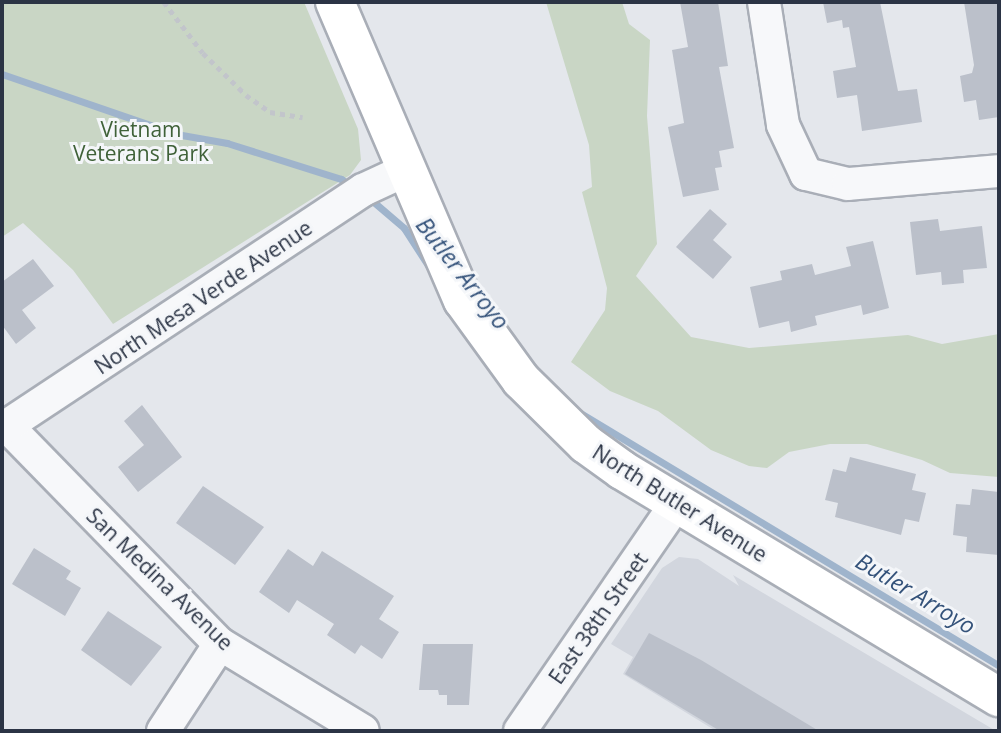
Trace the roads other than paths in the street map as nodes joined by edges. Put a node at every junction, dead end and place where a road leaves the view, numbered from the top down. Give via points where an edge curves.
1 (335, 2) edge
2 (764, 2) edge
3 (406, 170) junction
4 (999, 172) edge
5 (5, 428) edge
6 (676, 504) junction
7 (220, 644) junction
8 (999, 697) edge
9 (163, 731) edge
10 (363, 731) edge
11 (520, 731) edge

1 - 3 main road, North Butler Avenue
2 - 4 street via 783,125 806,174 848,184
3 - 5 street, North Mesa Verde Avenue via 363,190
3 - 6 main road, North Butler Avenue via 463,300 521,380 586,444
5 - 7 street, San Medina Avenue
6 - 8 main road, North Butler Avenue
6 - 11 street, East 38th Street
7 - 9 street
7 - 10 street, San Medina Avenue

